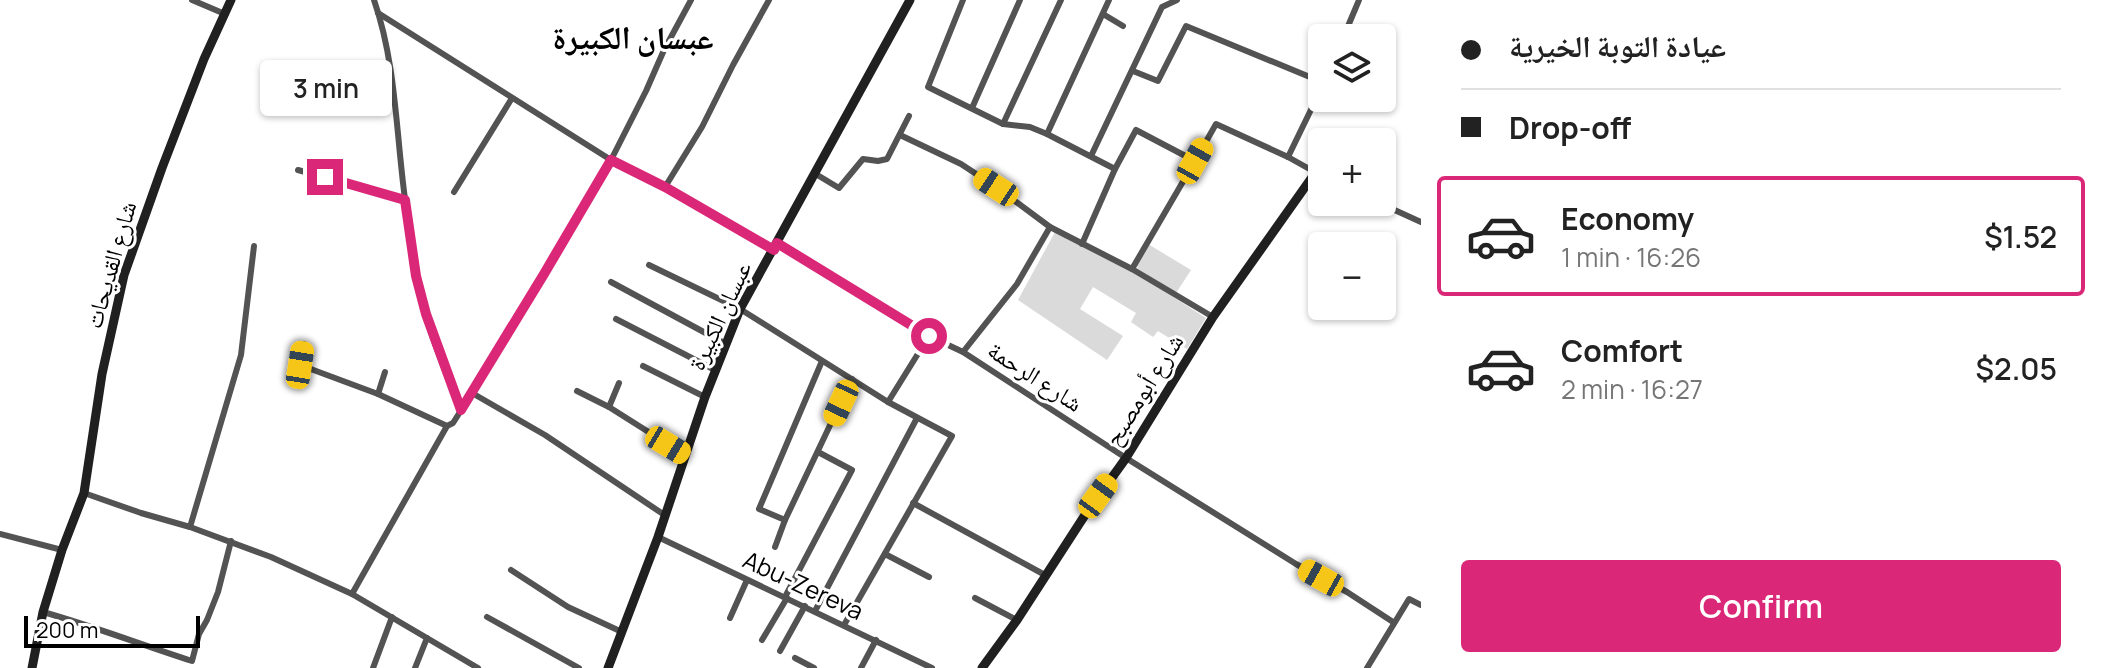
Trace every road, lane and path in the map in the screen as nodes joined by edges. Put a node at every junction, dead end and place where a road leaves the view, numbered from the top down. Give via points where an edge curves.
1 (192, 0) edge
2 (231, 0) edge
3 (374, 0) edge
4 (691, 0) edge
5 (769, 0) edge
6 (910, 0) edge
7 (963, 0) edge
8 (1020, 0) edge
9 (1061, 0) edge
10 (1109, 0) edge
11 (1177, 0) edge
12 (1359, 0) edge
13 (378, 13) junction
14 (225, 14) junction
15 (1103, 14) junction
16 (1349, 24) edge
17 (1123, 26) dead end
18 (1133, 71) junction
19 (1308, 79) edge
20 (512, 98) junction
21 (972, 108) junction
22 (1309, 112) edge
23 (909, 116) dead end
24 (1003, 124) junction
25 (1047, 134) junction
26 (900, 135) junction
27 (1091, 156) junction
28 (1288, 157) junction
29 (611, 160) junction
30 (1195, 161) junction
31 (1115, 169) junction
32 (1308, 169) edge
33 (298, 170) dead end
34 (814, 173) junction
35 (665, 187) junction
36 (1308, 189) edge
37 (454, 192) dead end
38 (405, 200) junction
39 (1396, 211) edge
40 (1421, 222) edge
41 (1050, 227) junction
42 (1082, 244) junction
43 (254, 246) dead end
44 (776, 246) junction
45 (649, 265) dead end
46 (1132, 269) junction
47 (611, 282) dead end
48 (740, 309) junction
49 (1213, 317) junction
50 (616, 319) dead end
51 (929, 336) junction
52 (304, 344) dead end
53 (726, 344) junction
54 (963, 352) junction
55 (822, 361) junction
56 (643, 366) dead end
57 (715, 370) junction
58 (385, 372) dead end
59 (852, 379) junction
60 (619, 383) dead end
61 (577, 391) dead end
62 (472, 393) junction
63 (378, 394) junction
64 (705, 397) junction
65 (888, 402) junction
66 (609, 407) junction
67 (461, 410) junction
68 (917, 418) junction
69 (447, 426) junction
70 (818, 452) junction
71 (685, 455) junction
72 (1126, 458) junction
73 (84, 493) junction
74 (913, 503) junction
75 (666, 516) junction
76 (785, 520) junction
77 (190, 527) junction
78 (0, 534) edge
79 (658, 537) junction
80 (231, 541) junction
81 (775, 547) dead end
82 (62, 550) junction
83 (885, 554) junction
84 (511, 570) dead end
85 (1045, 575) junction
86 (929, 577) dead end
87 (747, 580) junction
88 (352, 594) junction
89 (786, 598) junction
90 (975, 598) dead end
91 (1421, 605) edge
92 (805, 606) junction
93 (815, 611) junction
94 (43, 612) junction
95 (392, 617) junction
96 (487, 617) dead end
97 (730, 618) dead end
98 (1017, 620) junction
99 (1393, 622) junction
100 (844, 625) junction
101 (622, 632) junction
102 (427, 638) junction
103 (762, 640) dead end
104 (876, 640) junction
105 (780, 651) dead end
106 (795, 658) dead end
107 (32, 668) edge
108 (373, 668) edge
109 (415, 668) edge
110 (478, 668) edge
111 (579, 668) edge
112 (608, 668) edge
113 (814, 668) edge
114 (861, 668) edge
115 (932, 668) edge
116 (982, 668) edge
117 (1367, 668) edge

1 - 14 street
2 - 14 street, شارع القديحات
3 - 13 street
4 - 29 street
5 - 35 street
6 - 34 street, عبسان الكبيرة
7 - 21 street via 928,87
8 - 21 street
9 - 24 street
10 - 15 street
11 - 18 street via 1162,7
12 - 16 street
13 - 20 street, شارع الرحمة
13 - 38 street via 391,74
14 - 73 street, شارع القديحات via 124,275
15 - 17 street
15 - 25 street
18 - 19 street via 1158,81 1186,26
18 - 27 street
20 - 29 street, شارع الرحمة
20 - 37 street
21 - 24 street
22 - 28 street
23 - 26 street
24 - 25 street
25 - 27 street
26 - 34 street via 887,159 863,159 839,188
26 - 41 street via 961,164
27 - 31 street
28 - 30 street via 1216,124
28 - 32 street
29 - 35 street, شارع الرحمة
29 - 62 street
30 - 31 street via 1136,130
30 - 46 street
31 - 42 street
33 - 38 street
34 - 44 street, عبسان الكبيرة
35 - 44 street, شارع الرحمة
36 - 49 street, شارع أبومصبح
38 - 67 street via 426,314
39 - 40 street
41 - 42 street
41 - 54 street via 1017,284
42 - 46 street
43 - 77 street via 241,355
44 - 48 street, عبسان الكبيرة
44 - 51 street, شارع الرحمة
45 - 48 street
46 - 49 street
47 - 53 street
48 - 53 street, عبسان الكبيرة
48 - 55 street
49 - 72 street, شارع أبومصبح
50 - 57 street
51 - 54 street, شارع الرحمة
51 - 65 street
52 - 63 street via 300,365
53 - 57 street, عبسان الكبيرة
54 - 72 street, شارع الرحمة
55 - 59 street
55 - 76 street via 759,509
56 - 64 street
57 - 64 street, عبسان الكبيرة
58 - 63 street
59 - 65 street
59 - 70 street
60 - 66 street
61 - 66 street
62 - 67 street
62 - 75 street
63 - 69 street
64 - 71 street, عبسان الكبيرة
65 - 68 street
66 - 71 street
67 - 69 street
68 - 74 street via 952,436
68 - 93 street
69 - 88 street
70 - 76 street
70 - 89 street via 852,470
71 - 75 street, عبسان الكبيرة
72 - 85 street, شارع أبومصبح
72 - 99 street, شارع الرحمة
73 - 77 street
73 - 82 street, شارع القديحات
74 - 83 street
74 - 85 street
75 - 79 street, عبسان الكبيرة
76 - 81 street
77 - 80 street
78 - 82 street
79 - 87 street, Abu-Zereva
79 - 101 street, عبسان الكبيرة
80 - 88 street
80 - 94 street via 192,661
82 - 94 street, شارع القديحات
83 - 86 street
83 - 100 street
84 - 101 street via 568,607
85 - 98 street, شارع أبومصبح
87 - 89 street, Abu-Zereva
87 - 97 street
88 - 95 street
89 - 92 street, Abu-Zereva
89 - 103 street
90 - 98 street
91 - 99 street via 1409,599
92 - 93 street, Abu-Zereva
92 - 105 street
93 - 100 street, Abu-Zereva
94 - 107 street, شارع القديحات
95 - 102 street
95 - 108 street
96 - 111 street
98 - 116 street, شارع أبومصبح
99 - 117 street
100 - 104 street, Abu-Zereva
101 - 112 street, عبسان الكبيرة
102 - 109 street
102 - 110 street
104 - 114 street
104 - 115 street, Abu-Zereva
106 - 113 street

